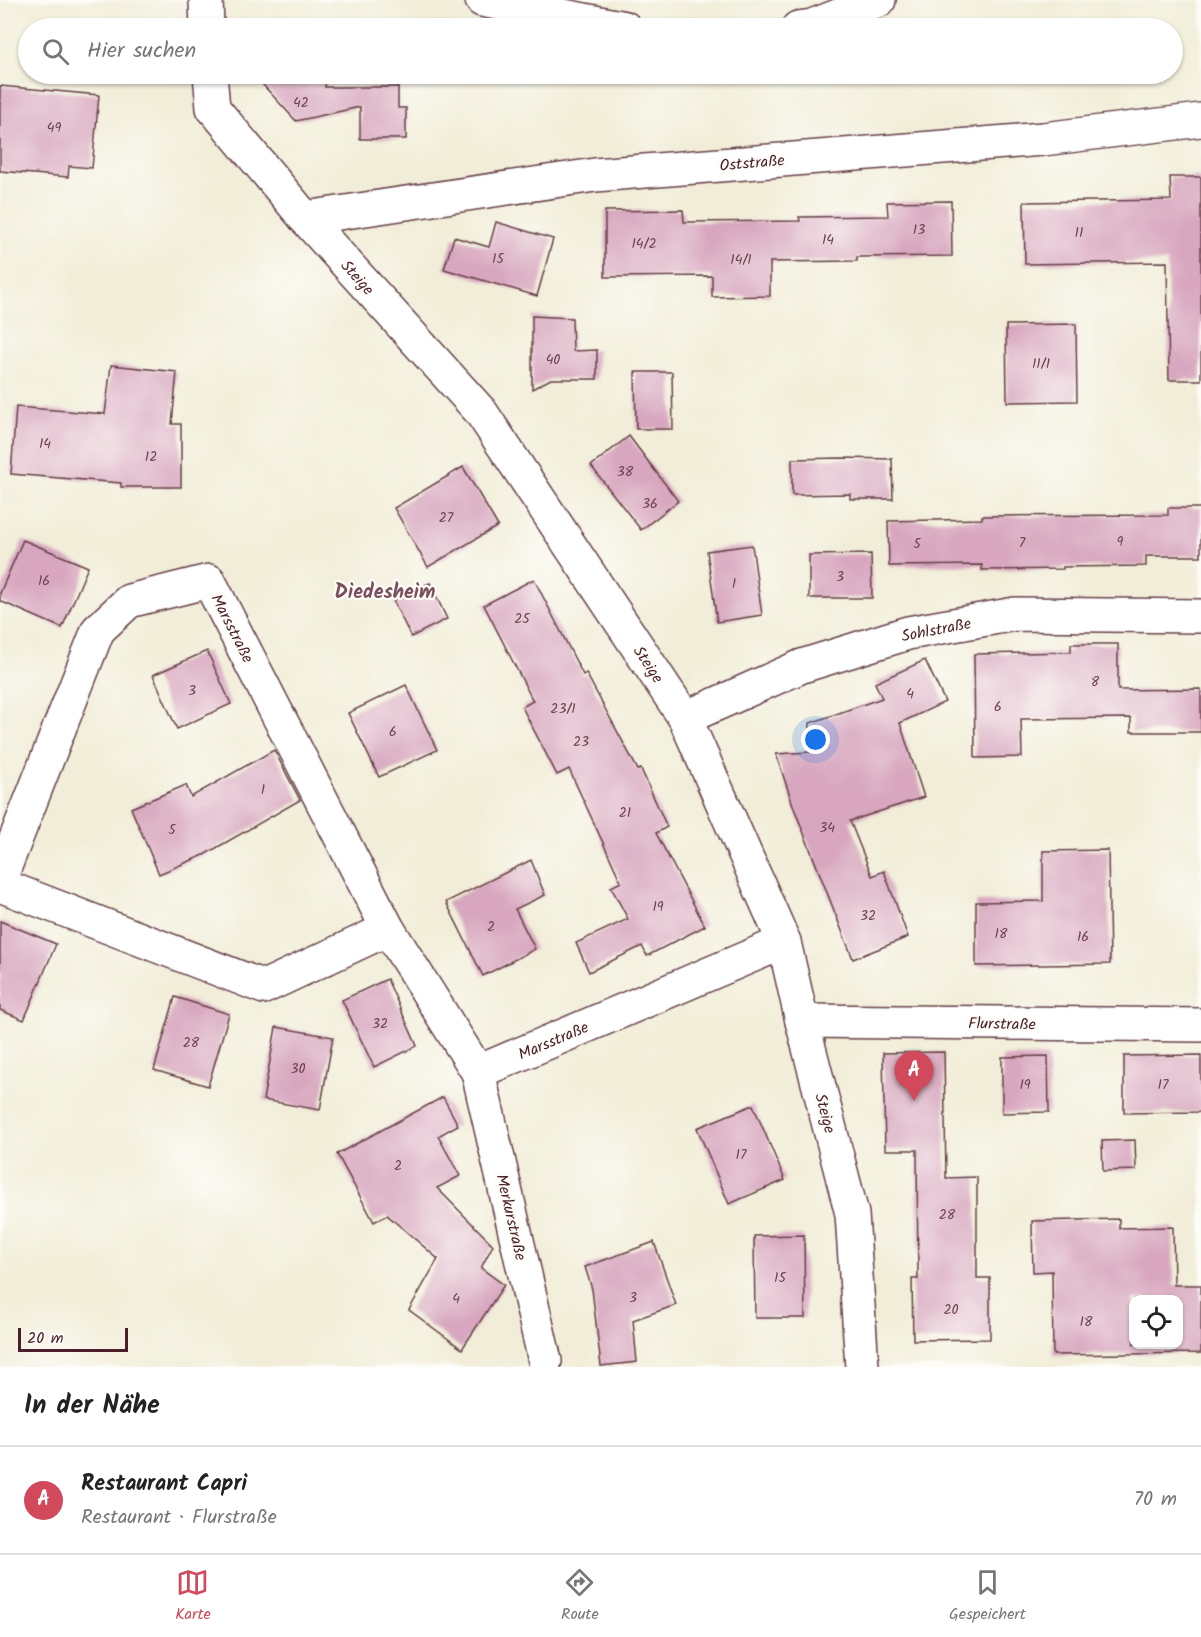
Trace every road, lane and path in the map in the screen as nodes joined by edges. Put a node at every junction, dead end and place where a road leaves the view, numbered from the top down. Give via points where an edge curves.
1 (206, 0) edge
2 (483, 0) edge
3 (879, 0) edge
4 (207, 18) edge
5 (574, 18) edge
6 (833, 18) edge
7 (211, 84) edge
8 (1201, 120) edge
9 (305, 218) junction
10 (1201, 616) edge
11 (685, 718) junction
12 (0, 879) edge
13 (0, 885) edge
14 (388, 929) junction
15 (784, 942) junction
16 (802, 1021) junction
17 (1201, 1025) edge
18 (478, 1072) junction
19 (545, 1361) dead end
20 (862, 1367) edge

1 - 4 street
2 - 5 street
3 - 6 street
7 - 9 street, Steige via 213,108
8 - 9 street, Oststraße via 1043,139 595,175
9 - 11 street, Steige via 481,412
10 - 11 street, Sohlstraße via 1015,614 908,633 802,666
11 - 15 street, Steige
12 - 14 street, Marsstraße via 98,630 129,601 209,580
13 - 14 street via 264,987
14 - 18 street, Marsstraße
15 - 16 street, Steige
15 - 18 street, Marsstraße
16 - 17 street, Flurstraße
16 - 20 street, Steige via 852,1214
18 - 19 street, Merkurstraße

